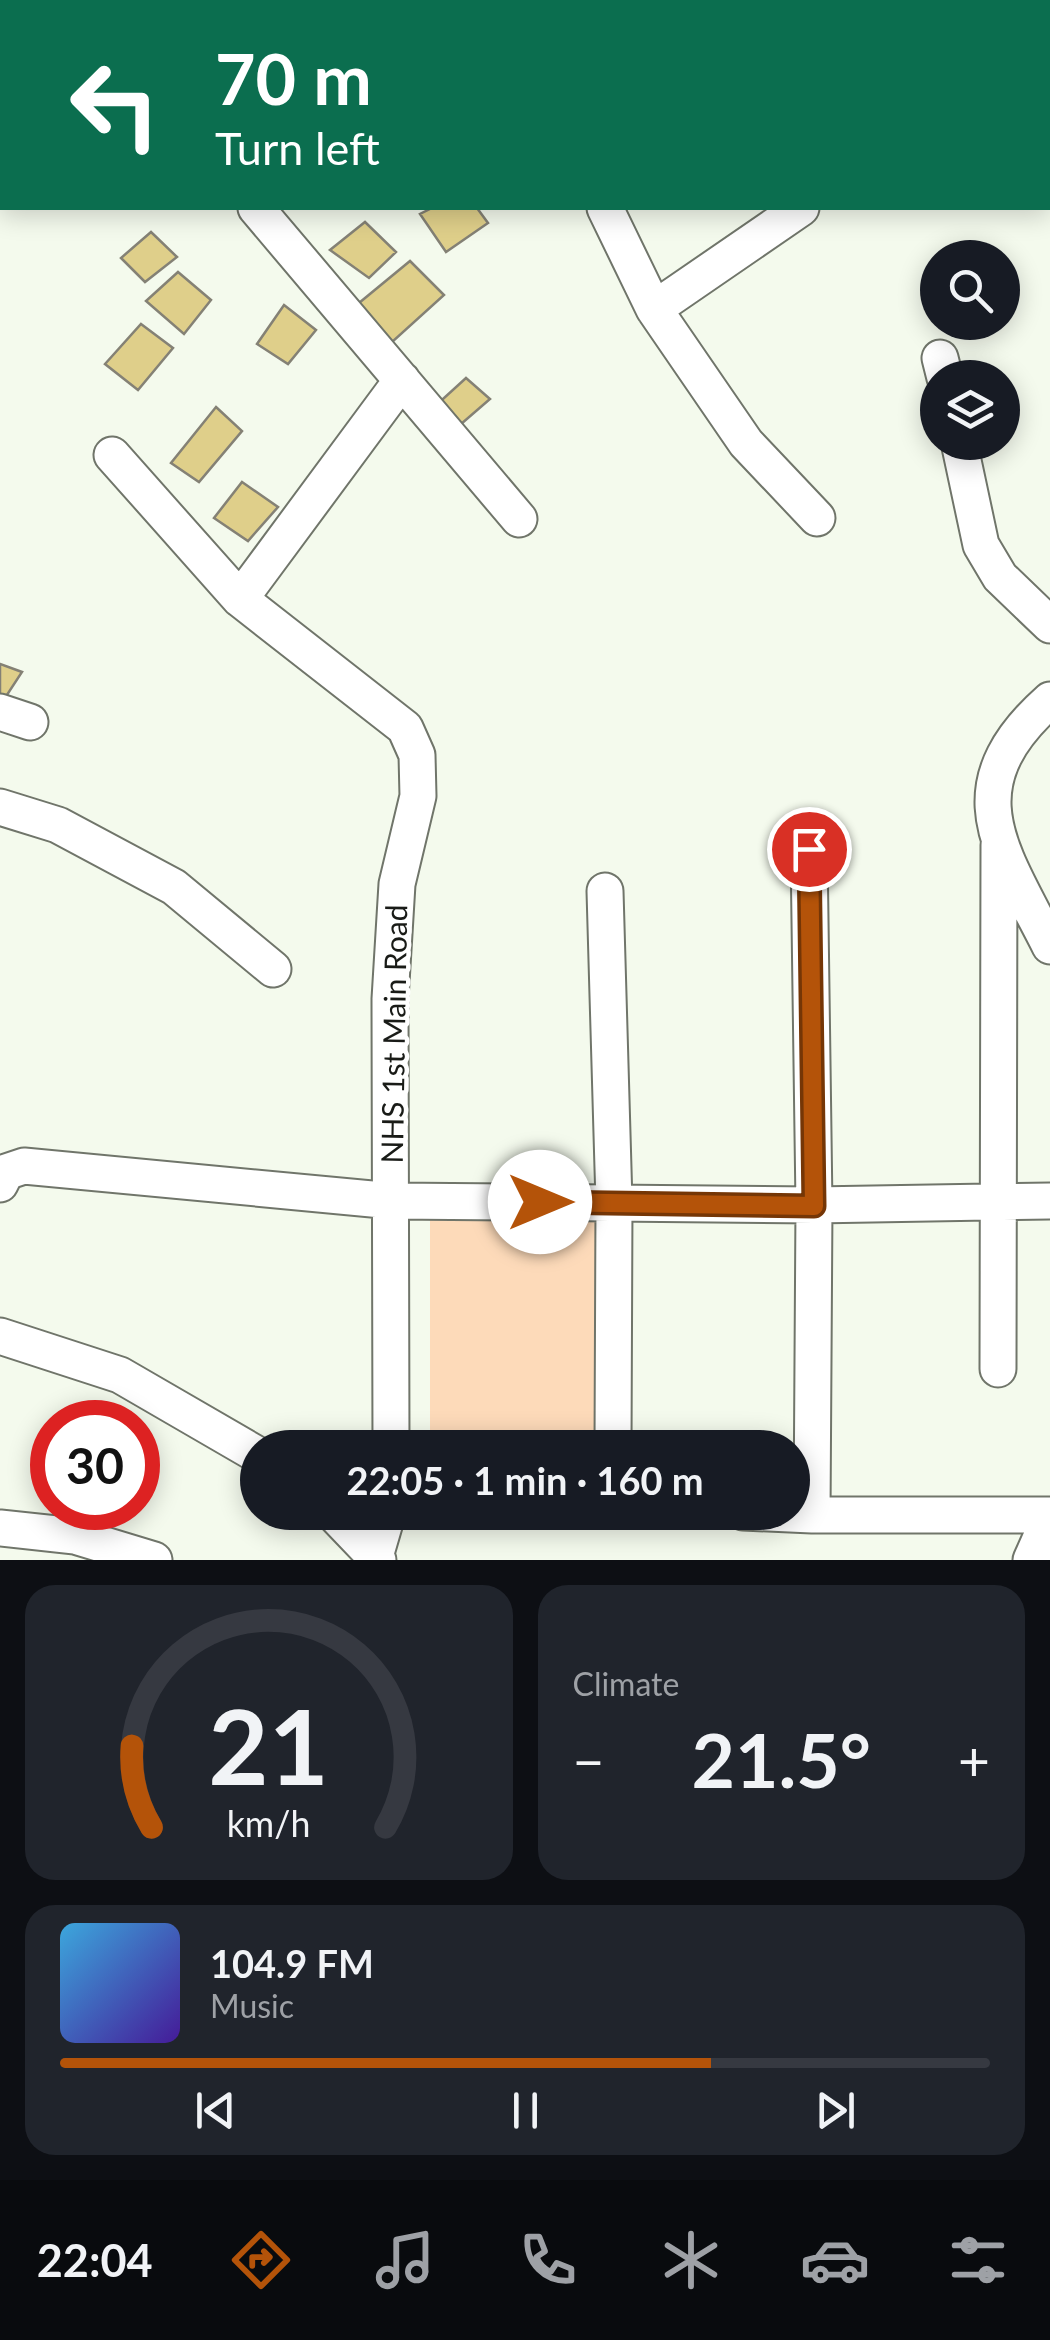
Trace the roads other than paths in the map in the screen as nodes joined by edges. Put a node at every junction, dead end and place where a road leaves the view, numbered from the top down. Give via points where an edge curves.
1 (258, 210) edge
2 (607, 210) edge
3 (789, 211) edge
4 (654, 309) junction
5 (402, 380) junction
6 (112, 455) dead end
7 (963, 460) edge
8 (817, 518) dead end
9 (519, 519) dead end
10 (240, 599) junction
11 (1050, 625) edge
12 (1050, 700) edge
13 (0, 806) edge
14 (999, 844) junction
15 (809, 849) dead end
16 (605, 891) dead end
17 (1050, 946) edge
18 (273, 969) dead end
19 (0, 1184) edge
20 (1050, 1201) edge
21 (393, 1202) junction
22 (614, 1203) junction
23 (1000, 1203) junction
24 (814, 1206) junction
25 (0, 1336) edge
26 (998, 1369) dead end
27 (391, 1430) edge
28 (613, 1430) edge
29 (240, 1445) edge
30 (812, 1515) joint
31 (1050, 1516) edge
32 (0, 1528) edge
33 (349, 1530) edge
34 (383, 1530) edge
35 (376, 1559) edge
36 (154, 1560) edge
37 (1031, 1560) edge

1 - 5 street
2 - 4 street
3 - 4 street
4 - 8 street via 746,444
5 - 9 street
5 - 10 street
6 - 10 street, NHS 1st Main Road
7 - 11 street via 981,544 1000,578
10 - 21 street, NHS 1st Main Road via 406,728 416,755 418,796 397,884 390,999
12 - 14 street via 1008,750 991,787
13 - 18 street via 58,825 174,887
14 - 17 street
14 - 23 street
15 - 24 street
16 - 22 street
19 - 21 street via 6,1172 24,1166
20 - 23 street
21 - 22 street
21 - 27 street, NHS 1st Main Road
22 - 24 street
22 - 28 street
23 - 24 street
23 - 26 street
24 - 30 street
25 - 29 street via 120,1375
30 - 31 street
31 - 37 street
32 - 36 street via 74,1536
33 - 35 street
34 - 35 street

